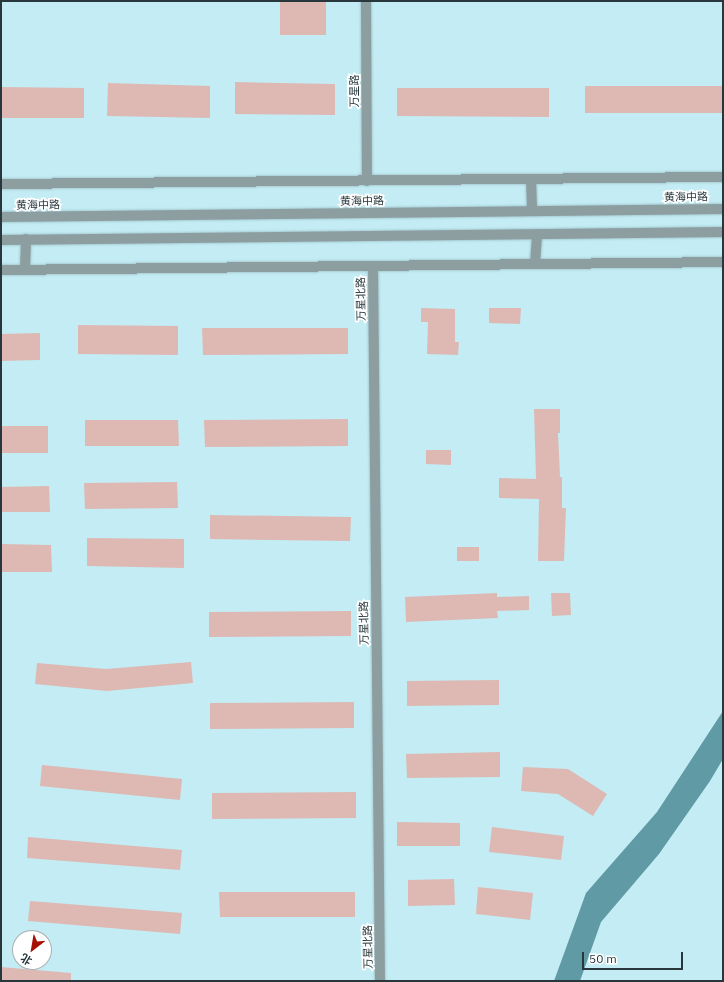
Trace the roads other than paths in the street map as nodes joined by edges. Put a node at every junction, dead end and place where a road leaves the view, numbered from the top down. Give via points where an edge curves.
1 (366, 1) edge
2 (723, 177) edge
3 (531, 179) junction
4 (367, 181) junction
5 (1, 184) edge
6 (723, 209) edge
7 (532, 211) junction
8 (1, 217) edge
9 (723, 232) edge
10 (537, 234) junction
11 (26, 239) junction
12 (1, 240) edge
13 (723, 262) edge
14 (535, 264) junction
15 (372, 266) junction
16 (25, 269) junction
17 (1, 270) edge
18 (380, 981) edge

1 - 4 street, 万星路
2 - 3 street, 黄海中路
3 - 4 street, 黄海中路
3 - 7 street
4 - 5 street, 黄海中路
6 - 7 street, 黄海中路
7 - 8 street, 黄海中路
9 - 10 street
10 - 11 street
10 - 14 street
11 - 12 street
11 - 16 street
13 - 14 street
14 - 15 street
15 - 16 street
15 - 18 street, 万星北路
16 - 17 street

